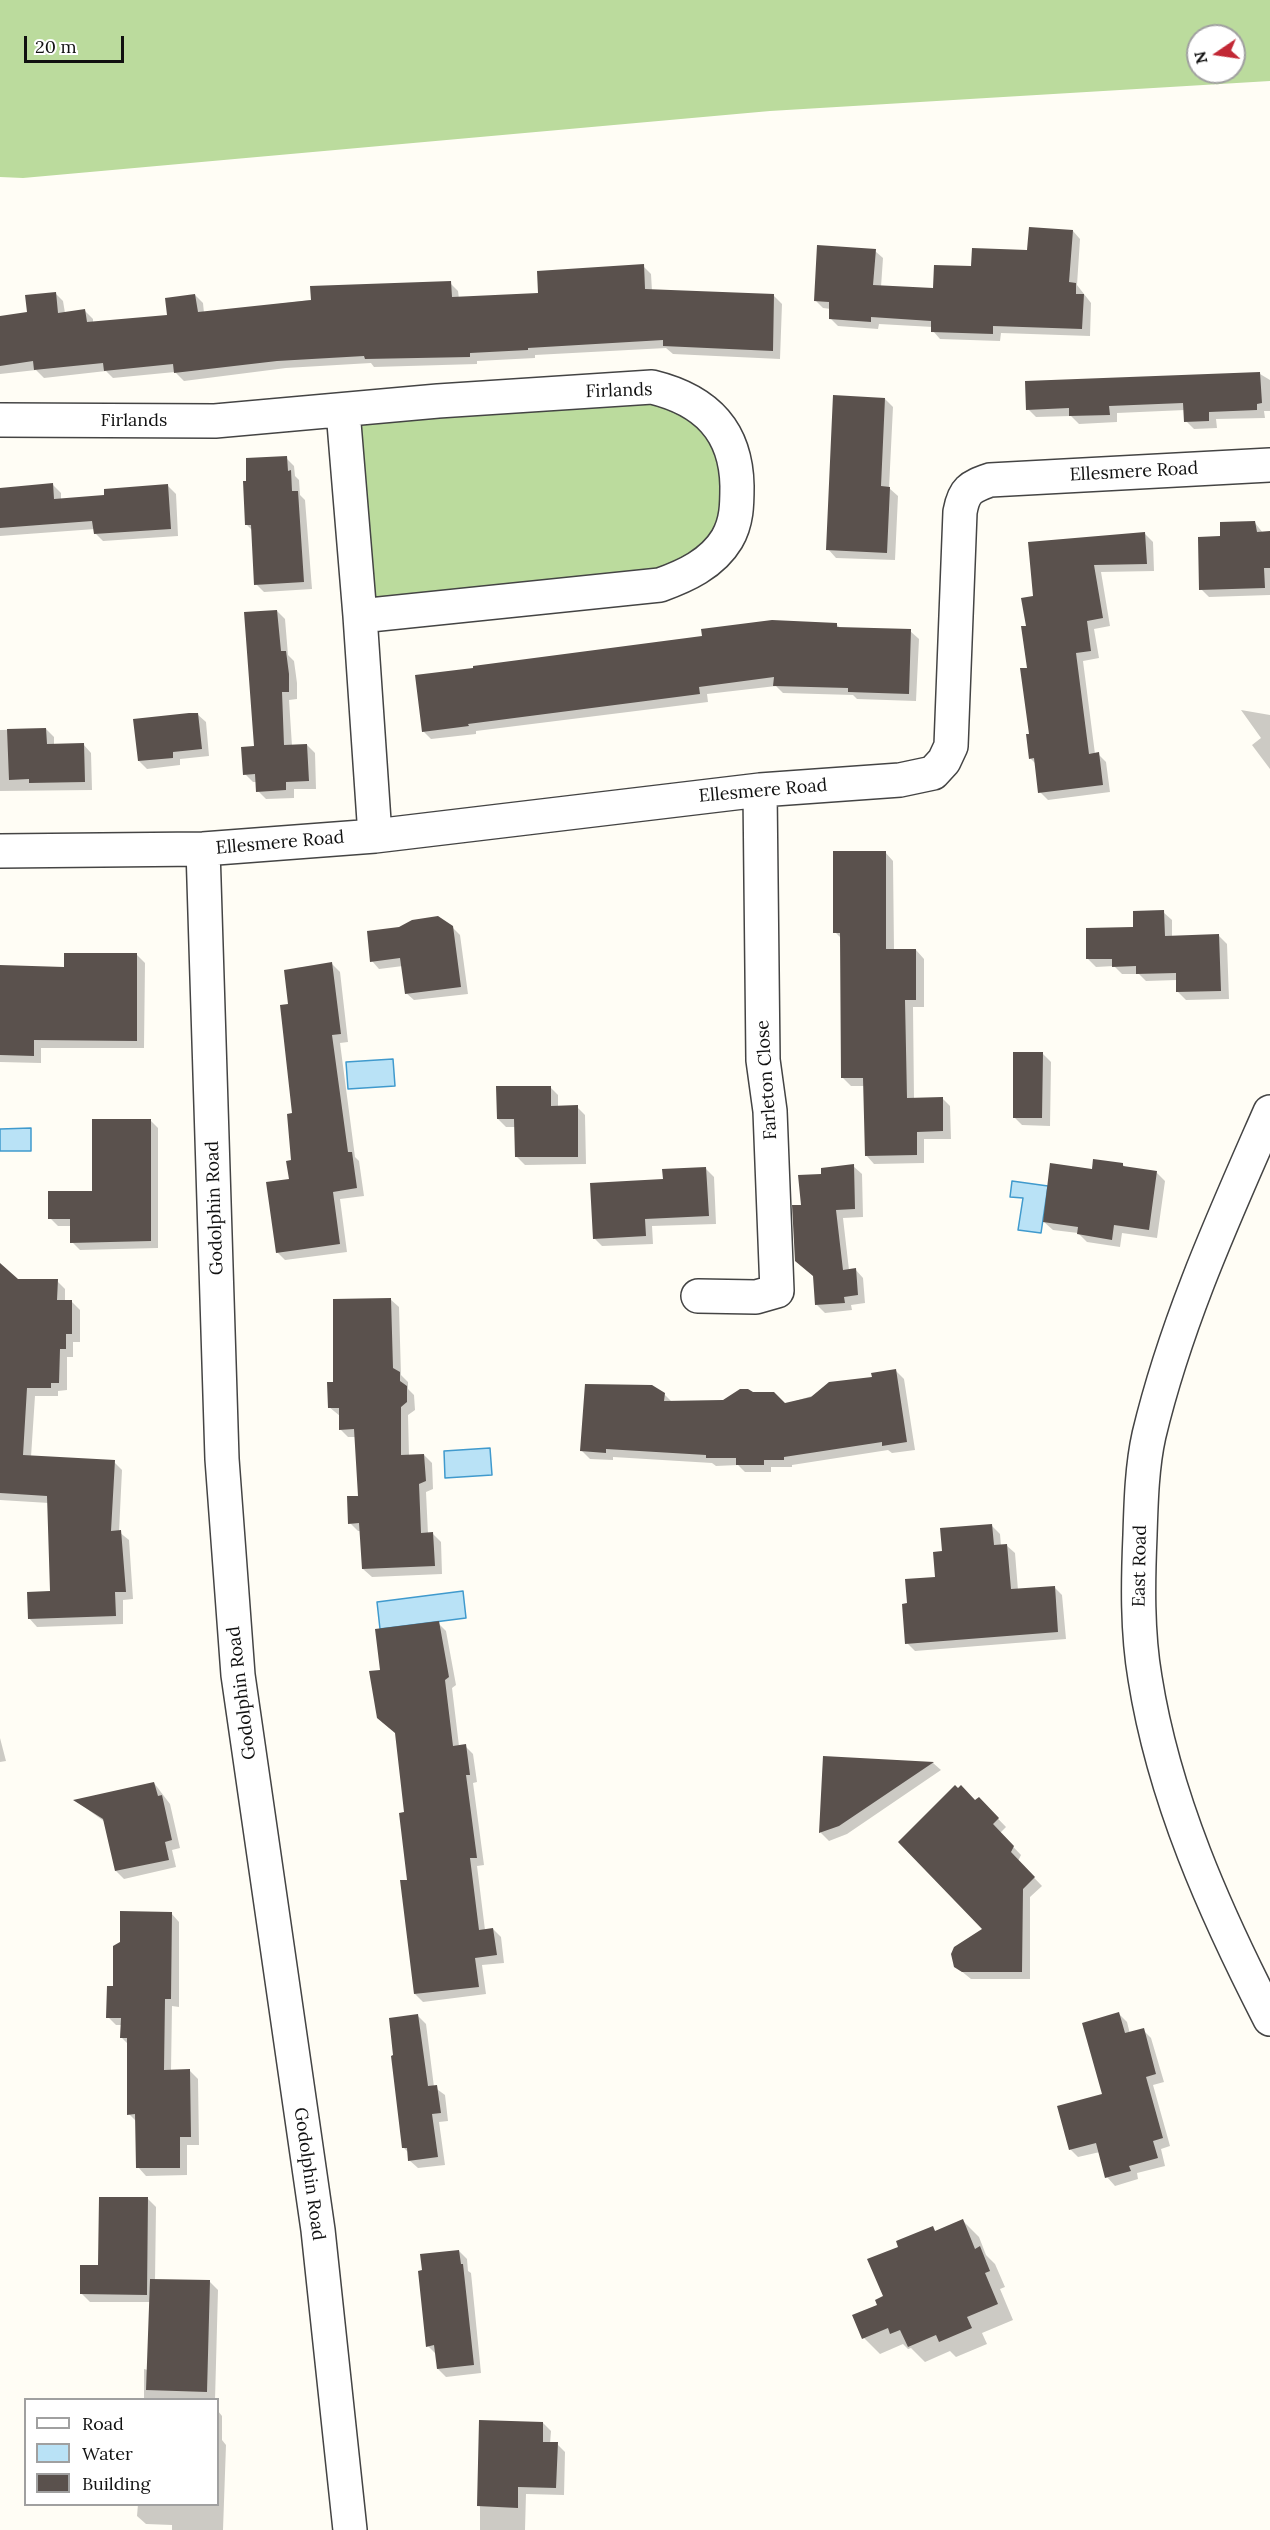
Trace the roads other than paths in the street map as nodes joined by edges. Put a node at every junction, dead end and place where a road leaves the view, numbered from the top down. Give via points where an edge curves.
1 (343, 411) junction
2 (0, 420) edge
3 (1270, 465) edge
4 (360, 616) junction
5 (760, 790) junction
6 (375, 836) junction
7 (203, 849) junction
8 (0, 851) edge
9 (1270, 1112) edge
10 (698, 1296) dead end
11 (1270, 2019) edge
12 (350, 2530) edge

1 - 2 street, Firlands via 215,421
1 - 4 street
1 - 4 street, Firlands via 652,387 693,402 712,419 728,438 736,468 738,510 726,539 706,562 685,576 660,585
3 - 5 street, Ellesmere Road via 990,480 973,486 963,496 960,512 951,746 945,761 933,773 900,780
4 - 6 street
5 - 6 street, Ellesmere Road
5 - 10 street, Farleton Close via 763,1060 770,1111 777,1291 756,1297
6 - 7 street, Ellesmere Road
7 - 8 street, Ellesmere Road
7 - 12 street, Godolphin Road via 222,1459 236,1651 318,2230
9 - 11 street, East Road via 1174,1342 1149,1437 1140,1513 1137,1594 1145,1678 1173,1792 1235,1952

